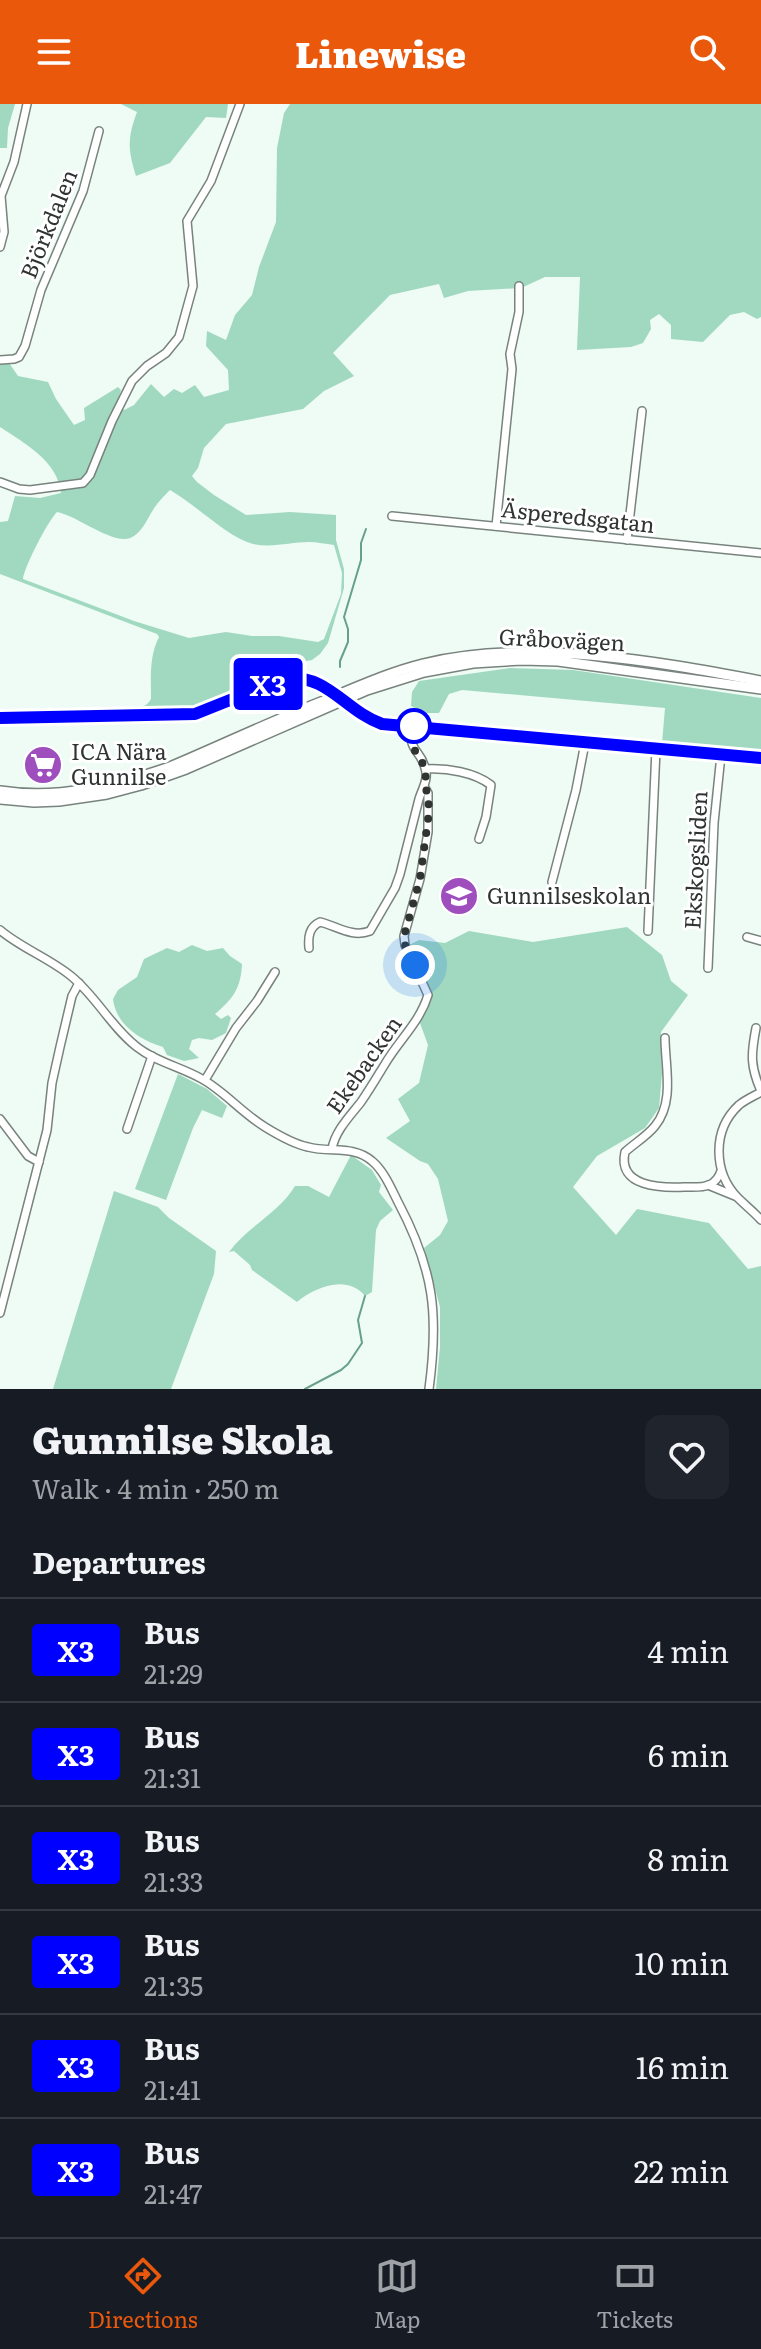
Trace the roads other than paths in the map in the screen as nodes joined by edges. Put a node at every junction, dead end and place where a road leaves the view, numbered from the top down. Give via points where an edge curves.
1 (27, 104) edge
2 (240, 104) edge
3 (99, 131) dead end
4 (1, 202) edge
5 (0, 247) edge
6 (519, 286) dead end
7 (0, 360) edge
8 (642, 411) dead end
9 (0, 482) edge
10 (392, 516) dead end
11 (496, 526) junction
12 (627, 540) junction
13 (761, 553) edge
14 (761, 681) edge
15 (761, 689) edge
16 (0, 718) edge
17 (411, 726) junction
18 (585, 743) junction
19 (656, 749) junction
20 (721, 755) junction
21 (761, 758) edge
22 (426, 769) junction
23 (425, 788) junction
24 (0, 791) edge
25 (0, 799) edge
26 (479, 839) dead end
27 (552, 882) dead end
28 (0, 930) edge
29 (648, 931) dead end
30 (747, 937) dead end
31 (761, 941) edge
32 (309, 948) dead end
33 (708, 968) dead end
34 (275, 972) dead end
35 (79, 983) junction
36 (756, 1028) dead end
37 (665, 1038) dead end
38 (152, 1056) junction
39 (205, 1080) junction
40 (761, 1092) edge
41 (0, 1119) edge
42 (127, 1129) dead end
43 (332, 1149) junction
44 (39, 1162) junction
45 (721, 1171) junction
46 (708, 1185) junction
47 (737, 1197) junction
48 (761, 1220) edge
49 (0, 1313) edge
50 (429, 1389) edge

1 - 4 street
2 - 9 street via 211,181 187,221 193,286 179,337 132,381 83,483 30,490
3 - 7 street, Björkdalen via 83,191 41,290 25,346 19,357
4 - 5 street
6 - 11 street
8 - 12 street
10 - 11 street, Äsperedsgatan
11 - 12 street, Äsperedsgatan
12 - 13 street, Äsperedsgatan
14 - 24 main road, Gråbovägen via 547,652 451,659 379,677 143,777 58,794
15 - 25 main road, Gråbovägen via 558,661 473,663 367,690 141,785 59,801
16 - 17 street, bridge via 183,716 285,678 307,678 382,724
17 - 18 street
17 - 22 street via 411,744
18 - 19 street
18 - 27 street
19 - 20 street
19 - 29 street
20 - 21 street
20 - 33 street, Ekskogsliden
22 - 23 street
22 - 26 street via 462,772 491,785
23 - 32 street via 400,874 373,929 360,934 320,922 312,927
23 - 43 street, Ekebacken via 428,832 405,945 428,995
28 - 35 street
30 - 31 street
34 - 39 street
35 - 38 street via 130,1040
35 - 44 street via 60,1047
36 - 40 street via 752,1066
37 - 46 street via 667,1089 661,1115 654,1128 625,1152 624,1164 646,1185
38 - 39 street
38 - 42 street
39 - 43 street via 266,1127 309,1148
40 - 45 street via 741,1103 725,1123 719,1144
41 - 44 street via 28,1156
43 - 50 street via 356,1152 377,1166 418,1242 431,1287 434,1348
44 - 49 street
45 - 46 street
45 - 47 street
46 - 47 street
47 - 48 street

